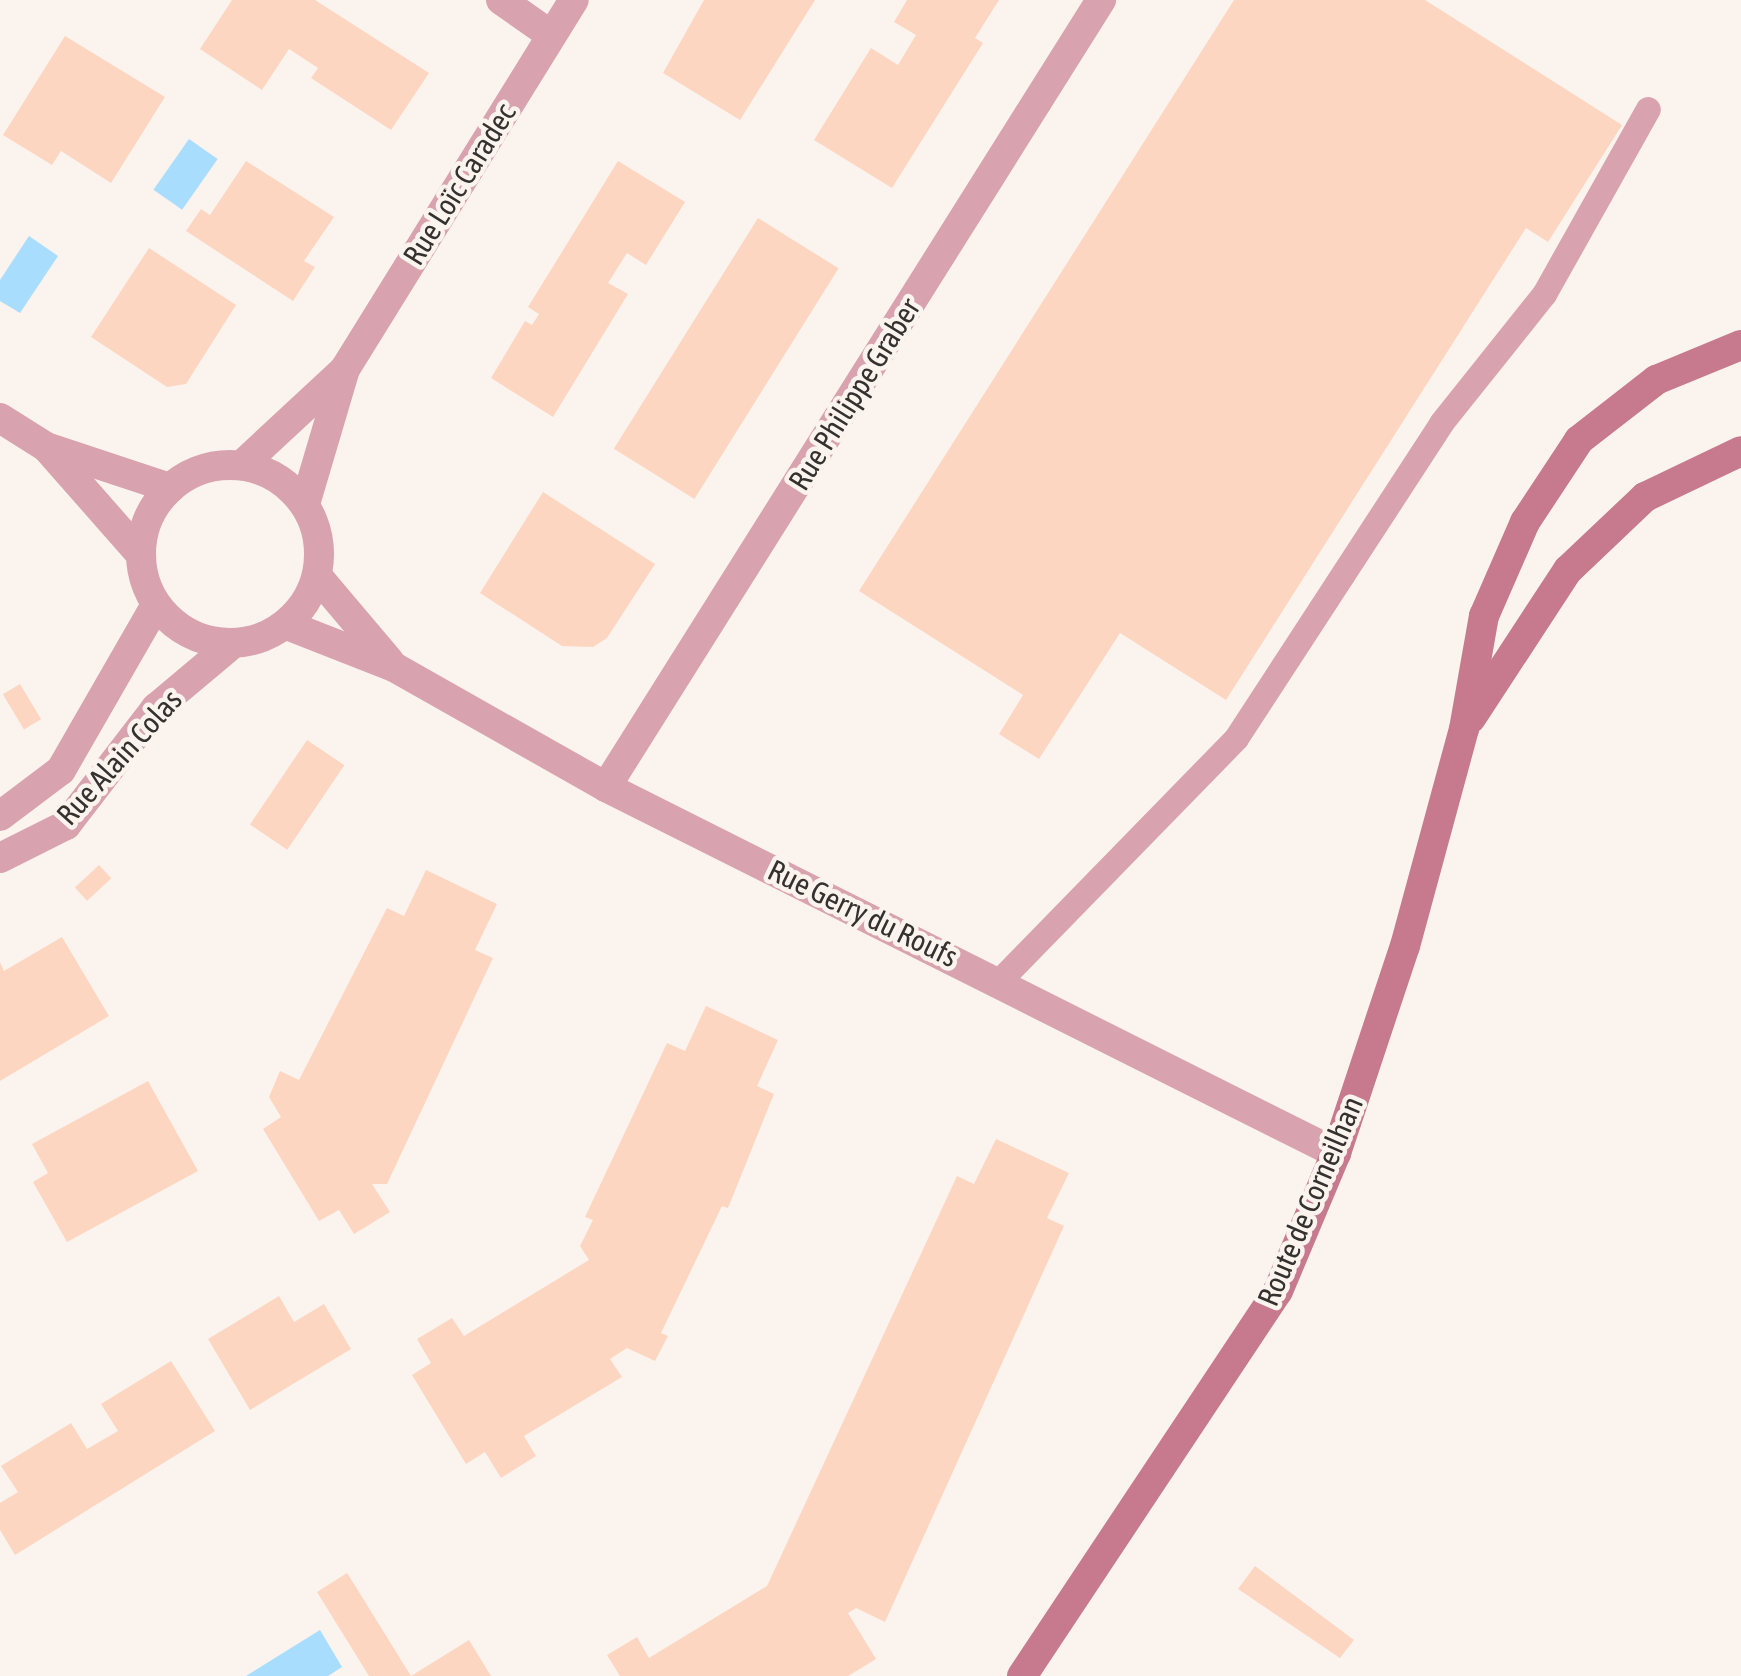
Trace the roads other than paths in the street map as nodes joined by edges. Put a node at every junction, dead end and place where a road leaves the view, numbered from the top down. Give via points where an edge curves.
1 (501, 0) edge
2 (574, 0) edge
3 (1102, 0) edge
4 (551, 34) junction
5 (1648, 110) dead end
6 (1741, 345) edge
7 (345, 369) junction
8 (0, 418) edge
9 (46, 447) junction
10 (1741, 451) edge
11 (242, 466) junction
12 (170, 488) junction
13 (305, 504) junction
14 (141, 555) junction
15 (318, 576) junction
16 (156, 605) junction
17 (287, 624) junction
18 (231, 644) junction
19 (394, 666) junction
20 (1464, 729) junction
21 (606, 787) junction
22 (0, 816) edge
23 (0, 858) edge
24 (999, 982) junction
25 (1336, 1152) junction
26 (1022, 1676) edge

1 - 4 street
2 - 4 street, Rue Loïc Caradec
3 - 21 street, Rue Philippe Graber
4 - 7 street, Rue Loïc Caradec
5 - 24 lane via 1544,294 1441,422 1236,738
6 - 20 street, Route de Corneilhan via 1656,380 1579,440 1525,522 1484,616
7 - 11 street, Rue Loïc Caradec
7 - 13 street, Rue Loïc Caradec
8 - 9 street
9 - 12 street
9 - 14 street
10 - 20 street, Route de Corneilhan via 1645,497 1568,570
11 - 12 street via 216,465
11 - 13 street via 267,472
12 - 14 street via 144,530
13 - 15 street via 320,552
14 - 16 street
15 - 17 street
15 - 19 street, Rue Gerry du Roufs
16 - 18 street via 202,640
16 - 22 street, Rue Alain Colas via 61,770
17 - 18 street
17 - 19 street, Rue Gerry du Roufs
18 - 23 street, Rue Alain Colas via 156,708 66,825
19 - 21 street, Rue Gerry du Roufs
20 - 25 street, Route de Corneilhan
21 - 24 street, Rue Gerry du Roufs
24 - 25 street, Rue Gerry du Roufs
25 - 26 street, Route de Corneilhan via 1278,1291

